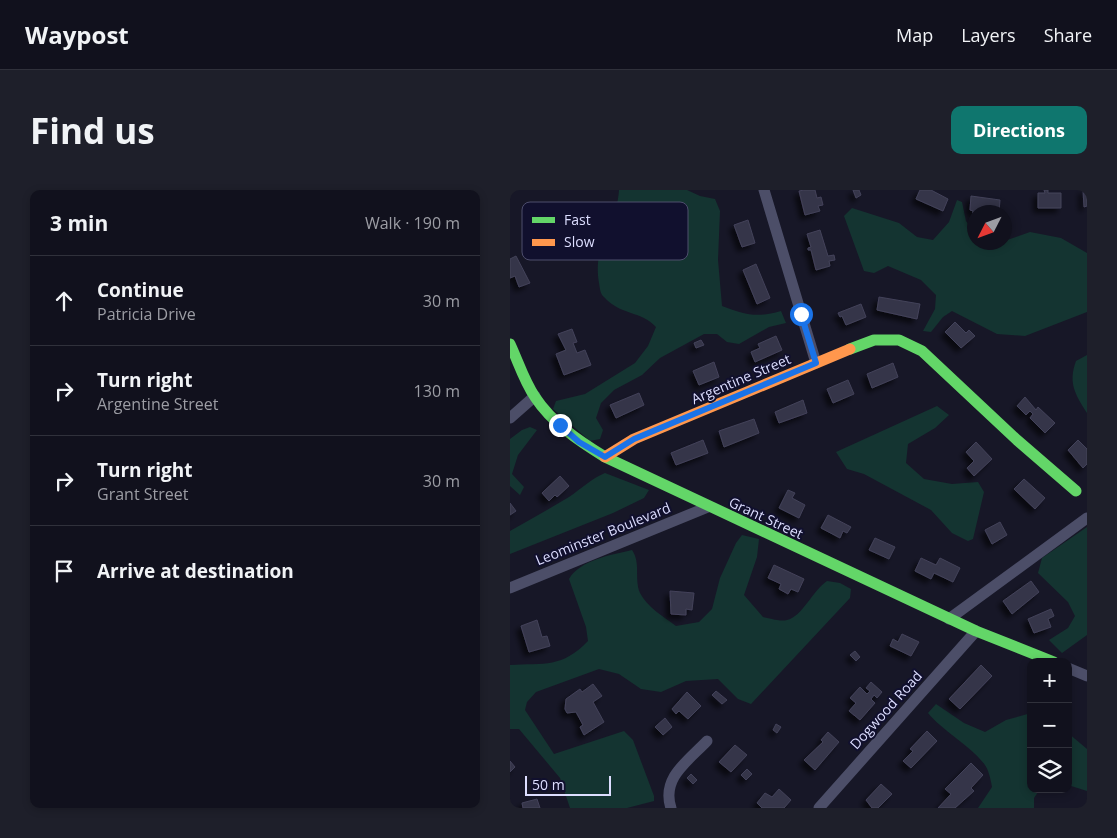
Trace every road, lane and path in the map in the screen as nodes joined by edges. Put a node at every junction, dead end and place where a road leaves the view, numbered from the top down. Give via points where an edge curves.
1 (764, 190) edge
2 (510, 344) edge
3 (816, 363) junction
4 (535, 396) junction
5 (510, 418) edge
6 (605, 457) junction
7 (1076, 491) dead end
8 (708, 507) junction
9 (1087, 518) edge
10 (510, 588) edge
11 (949, 619) junction
12 (976, 632) junction
13 (1044, 658) edge
14 (1072, 670) edge
15 (1087, 676) edge
16 (707, 741) dead end
17 (671, 808) edge
18 (819, 808) edge

1 - 3 street
2 - 4 street, Grant Street
3 - 6 street, Argentine Street via 634,439
3 - 7 street, Argentine Street via 874,340 899,340 922,350
4 - 5 street
4 - 6 street, Grant Street via 579,442
6 - 8 street, Grant Street
8 - 10 street, Leominster Boulevard
8 - 11 street, Grant Street
9 - 11 street
11 - 12 street, Grant Street
12 - 13 street, Grant Street
12 - 18 street, Dogwood Road
14 - 15 street
16 - 17 street via 671,779 668,799

